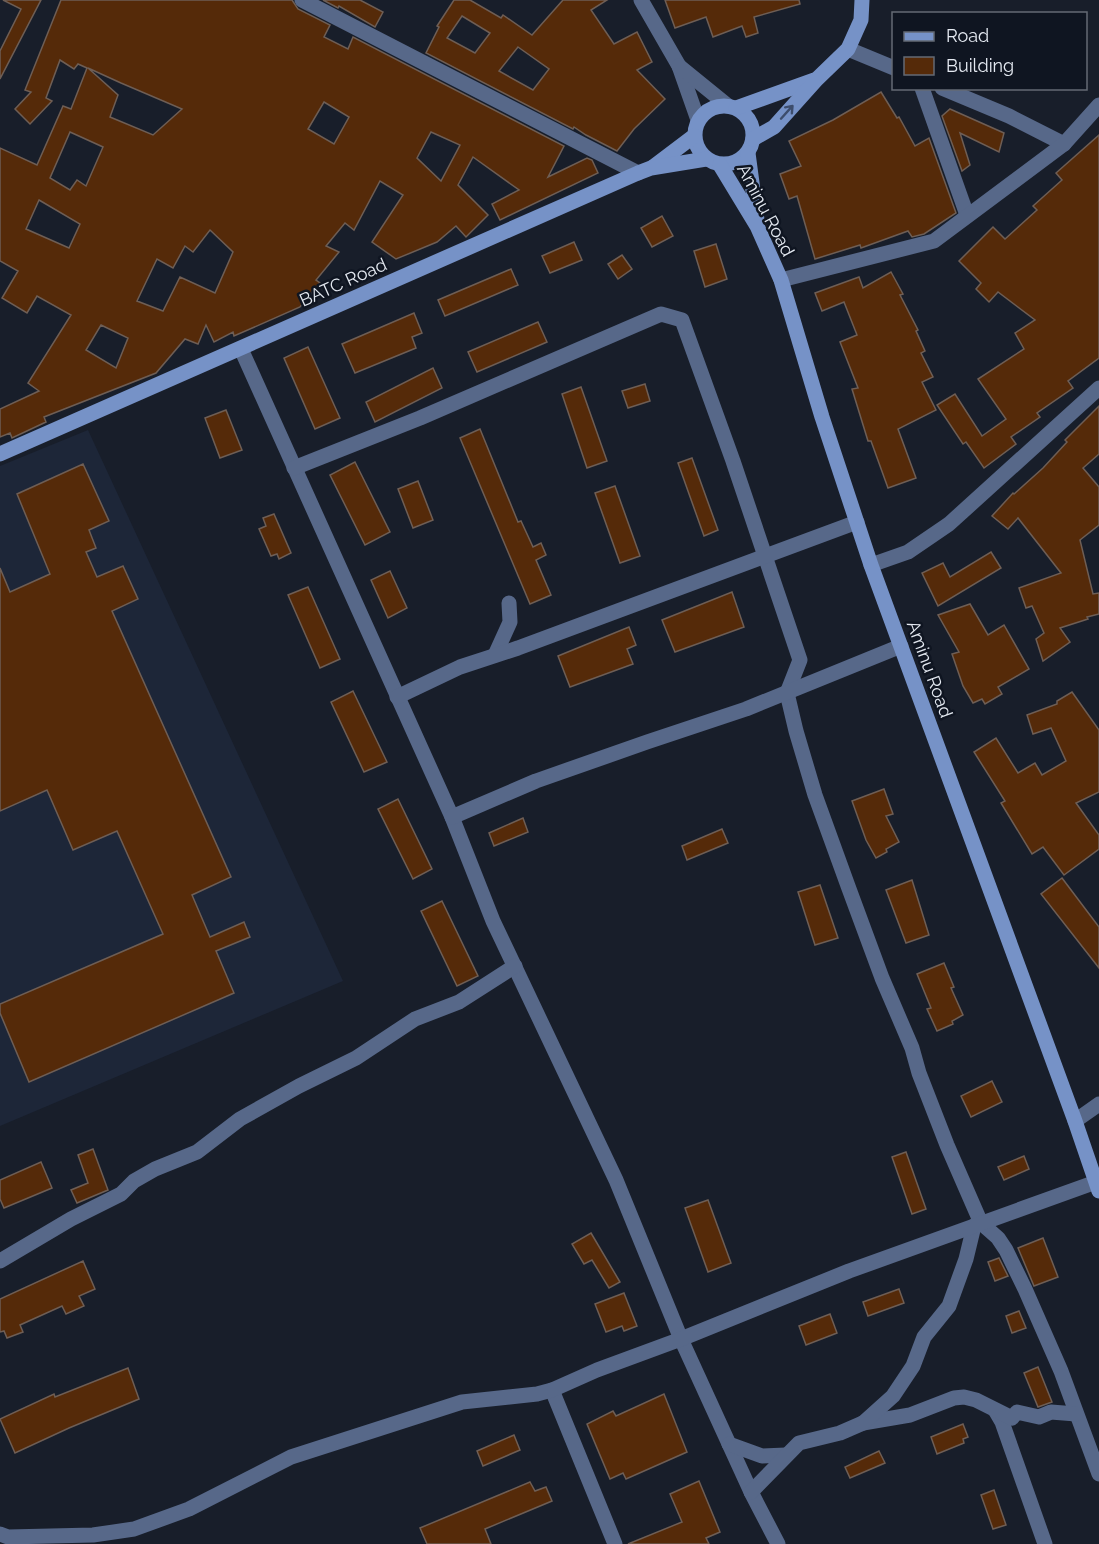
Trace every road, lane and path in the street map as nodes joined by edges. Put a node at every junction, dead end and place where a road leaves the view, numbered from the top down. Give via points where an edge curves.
1 (302, 0) edge
2 (641, 0) edge
3 (862, 0) edge
4 (848, 49) junction
5 (679, 66) junction
6 (892, 67) edge
7 (817, 79) junction
8 (923, 90) edge
9 (947, 90) edge
10 (1099, 105) edge
11 (732, 107) junction
12 (698, 120) junction
13 (694, 136) junction
14 (1064, 144) junction
15 (750, 146) junction
16 (713, 162) junction
17 (645, 171) junction
18 (967, 215) junction
19 (757, 226) junction
20 (782, 280) junction
21 (241, 349) junction
22 (1099, 388) edge
23 (0, 454) edge
24 (294, 468) junction
25 (857, 522) junction
26 (764, 557) junction
27 (871, 565) junction
28 (509, 603) dead end
29 (901, 646) junction
30 (495, 655) junction
31 (787, 693) junction
32 (397, 697) junction
33 (452, 817) junction
34 (515, 966) junction
35 (1099, 1104) edge
36 (1075, 1121) junction
37 (1097, 1186) edge
38 (977, 1225) junction
39 (0, 1261) edge
40 (681, 1339) junction
41 (552, 1389) junction
42 (1076, 1414) junction
43 (1003, 1417) junction
44 (863, 1423) junction
45 (729, 1444) junction
46 (786, 1455) junction
47 (1099, 1474) edge
48 (751, 1492) junction
49 (9, 1538) edge
50 (615, 1544) edge
51 (778, 1544) edge
52 (1045, 1544) edge

1 - 17 street
2 - 5 street
3 - 4 street via 861,20
4 - 6 street
4 - 7 street
5 - 11 street
5 - 12 street
7 - 11 street
15 -> 7 street via 774,127
8 - 18 street
9 - 14 street
10 - 14 street
11 - 12 street via 710,108
11 - 15 street via 750,121
12 - 13 street
13 - 16 street via 696,145
13 - 17 street
14 - 18 street
15 - 16 street via 740,160 730,164
15 - 19 street
16 - 17 street, BATC Road
16 - 19 street, Aminu Road
17 - 21 street, BATC Road
18 - 20 street via 934,241
19 - 20 street, Aminu Road
20 - 25 street, Aminu Road
21 - 23 street, BATC Road
21 - 24 street
22 - 27 street via 949,525 908,552
24 - 26 street via 661,314 672,315 682,320
24 - 32 street
25 - 26 street
25 - 27 street, Aminu Road
26 - 30 street
26 - 31 street via 800,660
27 - 29 street, Aminu Road
28 - 30 street via 510,622
29 - 31 street
29 - 36 street, Aminu Road
30 - 32 street
31 - 33 street via 536,781
31 - 38 street via 815,795
32 - 33 street
33 - 34 street
34 - 39 street via 459,1002 415,1019 356,1058 240,1119 197,1152 155,1169 121,1194
34 - 40 street via 616,1180
35 - 36 street
36 - 37 street, Aminu Road
37 - 38 street
38 - 40 street via 849,1271
38 - 42 street via 998,1238 1006,1250 1061,1371
38 - 44 street via 949,1306 924,1337 913,1366 893,1396
40 - 41 street
40 - 45 street
41 - 49 street via 462,1402 291,1457 189,1509 134,1529 93,1535
41 - 50 street
42 - 43 street via 1051,1412 1039,1417 1017,1412
42 - 47 street
43 - 44 street via 964,1397 910,1415
43 - 52 street
44 - 46 street via 799,1443
45 - 46 street via 762,1456
45 - 48 street
46 - 48 street
48 - 51 street

